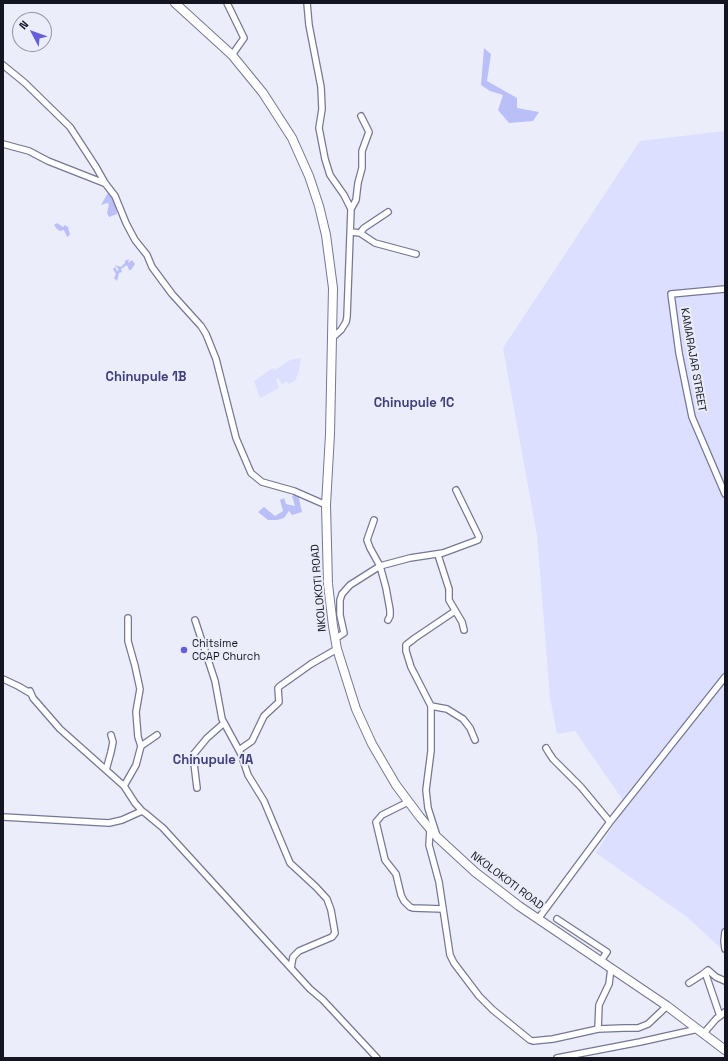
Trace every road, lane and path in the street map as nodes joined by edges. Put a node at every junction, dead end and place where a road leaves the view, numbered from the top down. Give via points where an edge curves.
1 (175, 3) edge
2 (227, 3) edge
3 (307, 3) edge
4 (232, 55) junction
5 (3, 65) edge
6 (361, 116) dead end
7 (3, 144) edge
8 (105, 183) junction
9 (351, 209) junction
10 (388, 212) dead end
11 (351, 232) junction
12 (360, 233) junction
13 (416, 254) dead end
14 (725, 289) edge
15 (332, 338) junction
16 (456, 490) dead end
17 (725, 494) edge
18 (326, 505) junction
19 (374, 520) dead end
20 (438, 555) junction
21 (380, 566) junction
22 (455, 611) junction
23 (128, 618) dead end
24 (195, 620) dead end
25 (388, 620) dead end
26 (464, 630) dead end
27 (335, 638) junction
28 (337, 649) junction
29 (725, 677) edge
30 (3, 679) edge
31 (431, 706) junction
32 (224, 723) junction
33 (111, 735) dead end
34 (157, 735) dead end
35 (474, 740) dead end
36 (140, 746) junction
37 (546, 748) dead end
38 (239, 750) junction
39 (106, 770) junction
40 (124, 786) junction
41 (197, 788) dead end
42 (408, 802) junction
43 (142, 811) junction
44 (3, 817) edge
45 (610, 822) junction
46 (430, 830) junction
47 (437, 837) junction
48 (443, 909) junction
49 (538, 919) junction
50 (557, 919) dead end
51 (725, 932) edge
52 (725, 949) edge
53 (601, 961) junction
54 (291, 968) junction
55 (611, 968) junction
56 (703, 974) junction
57 (725, 981) edge
58 (689, 983) dead end
59 (667, 1006) junction
60 (725, 1012) edge
61 (720, 1016) junction
62 (598, 1029) junction
63 (701, 1031) junction
64 (725, 1050) edge
65 (377, 1058) edge
66 (557, 1058) edge

1 - 4 main road, NKOLOKOTI ROAD
2 - 4 street via 244,38
3 - 9 street via 321,87 322,109 319,128 325,159 330,175
4 - 15 main road, NKOLOKOTI ROAD via 263,93 292,138 309,176 319,206 331,264
5 - 8 street via 70,127
6 - 9 street via 369,135 362,151 362,168 356,200
7 - 8 street via 29,151
8 - 18 street via 115,196 126,223 152,267 201,326 210,341 236,438 251,473 262,482 294,491
9 - 11 street
10 - 12 street
11 - 12 street
11 - 15 street via 347,317 341,330
12 - 13 street via 375,242
14 - 17 street, KAMARAJAR STREET via 671,294 679,353 692,417
15 - 18 main road, NKOLOKOTI ROAD
16 - 20 street via 479,538
18 - 27 main road, NKOLOKOTI ROAD via 326,564
19 - 21 street via 367,540
20 - 21 street via 410,558
20 - 22 street via 449,590 449,600
21 - 25 street via 390,610
21 - 27 street via 350,585 342,594 340,608 344,632
22 - 26 street
22 - 31 street via 424,630 406,646 411,668
23 - 36 street via 128,642 140,689 136,712
24 - 32 street via 210,661 219,710
27 - 28 main road, NKOLOKOTI ROAD
28 - 38 street via 279,687 279,702 264,716 252,741
28 - 42 main road, NKOLOKOTI ROAD via 356,709 372,744
29 - 45 street
30 - 39 street via 30,692 60,729
31 - 35 street via 446,709 463,719 470,728
31 - 47 street via 431,751 426,790 428,808
32 - 38 street
32 - 41 street via 193,755
33 - 39 street via 113,742
34 - 36 street
36 - 40 street via 136,765
37 - 45 street
38 - 54 street via 248,775 264,801 290,863 327,899 331,910 335,932 332,937 298,951 293,957
39 - 40 street
40 - 43 street
42 - 46 main road, NKOLOKOTI ROAD
42 - 48 street via 382,815 376,822 385,860 396,874 401,895 410,907
43 - 44 street via 109,823
43 - 54 street via 163,828
45 - 49 street
46 - 47 main road, NKOLOKOTI ROAD
46 - 48 street via 429,845
47 - 49 main road, NKOLOKOTI ROAD via 485,881
48 - 62 street via 450,955 454,963 485,1002 530,1040 553,1039
49 - 53 main road, NKOLOKOTI ROAD
50 - 53 street via 607,952
51 - 52 street
53 - 55 main road, NKOLOKOTI ROAD
54 - 65 street
55 - 59 main road, NKOLOKOTI ROAD
55 - 62 street via 609,984 600,1005
56 - 57 street via 708,970
56 - 58 street
56 - 61 street via 709,981
59 - 62 street via 643,1027
59 - 63 main road, NKOLOKOTI ROAD
60 - 61 street
61 - 63 street
63 - 64 main road, NKOLOKOTI ROAD
63 - 66 street

